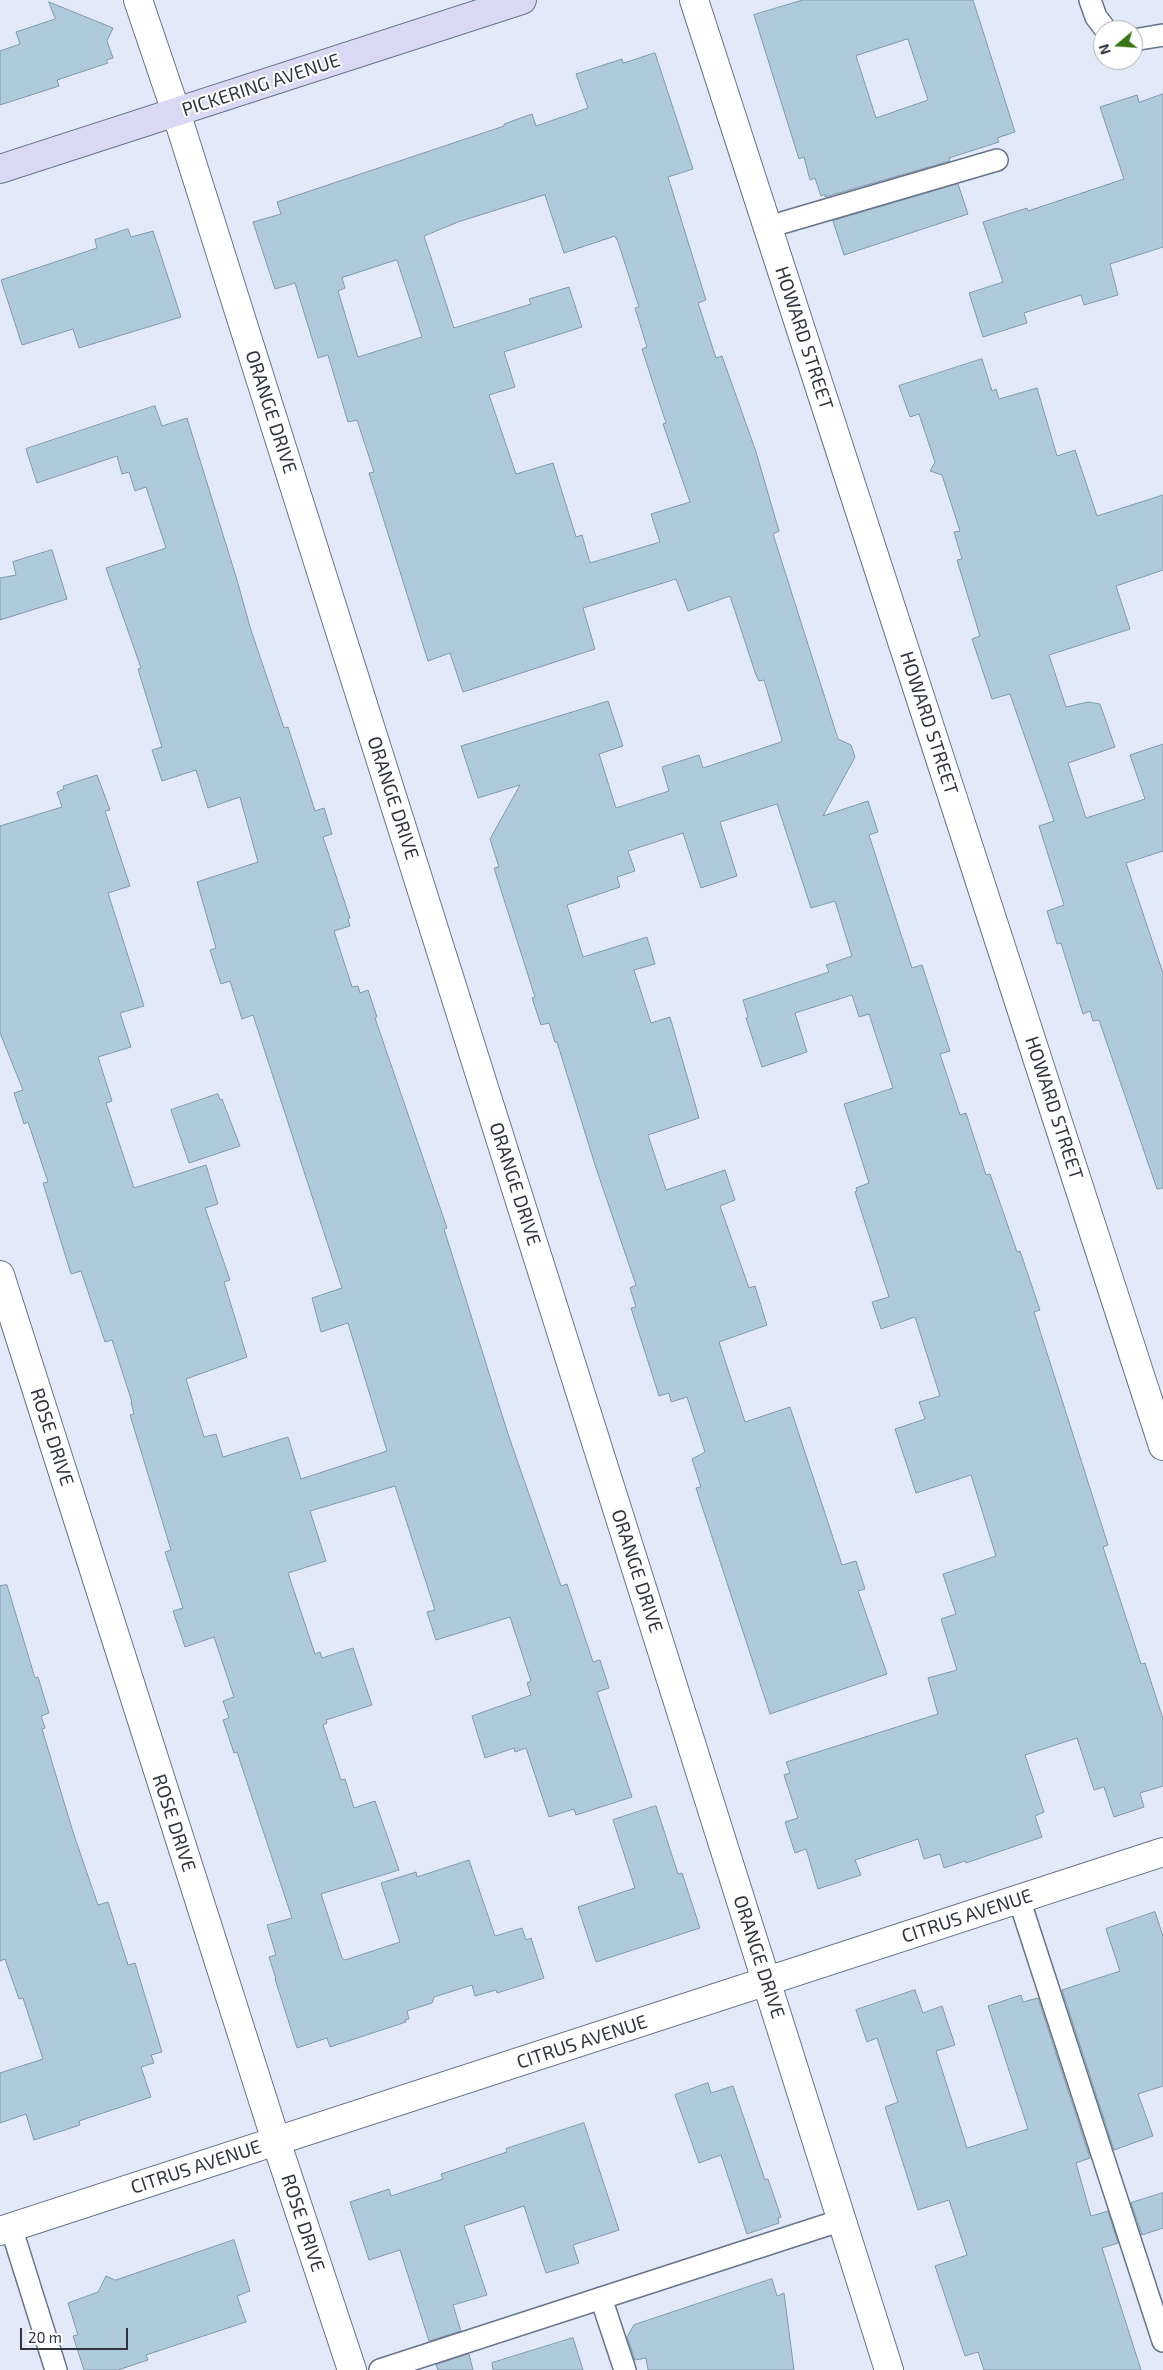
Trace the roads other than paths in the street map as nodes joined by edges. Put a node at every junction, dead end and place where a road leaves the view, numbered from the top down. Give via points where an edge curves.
1 (138, 0) edge
2 (522, 0) edge
3 (694, 0) edge
4 (1090, 0) edge
5 (1098, 20) edge
6 (1163, 35) edge
7 (1143, 38) edge
8 (176, 112) junction
9 (997, 160) dead end
10 (0, 169) edge
11 (768, 227) junction
12 (0, 1275) edge
13 (1163, 1446) edge
14 (1163, 1852) edge
15 (1020, 1898) junction
16 (767, 1981) junction
17 (276, 2141) junction
18 (842, 2220) junction
19 (6, 2229) edge
20 (601, 2298) junction
21 (1163, 2341) edge
22 (56, 2370) edge
23 (352, 2370) edge
24 (380, 2370) edge
25 (625, 2370) edge
26 (889, 2370) edge

1 - 8 street, ORANGE DRIVE
2 - 8 street, PICKERING AVENUE
3 - 11 street, HOWARD STREET
4 - 5 lane
6 - 7 lane
8 - 10 street, PICKERING AVENUE
8 - 16 street, ORANGE DRIVE
9 - 11 lane
11 - 13 street, HOWARD STREET
12 - 17 street, ROSE DRIVE
14 - 15 street, CITRUS AVENUE
15 - 16 street, CITRUS AVENUE
15 - 21 lane
16 - 17 street, CITRUS AVENUE
16 - 18 street, ORANGE DRIVE
17 - 19 street, CITRUS AVENUE
17 - 23 street, ROSE DRIVE
18 - 20 lane
18 - 26 street, ORANGE DRIVE
19 - 22 lane
20 - 24 lane
20 - 25 lane

